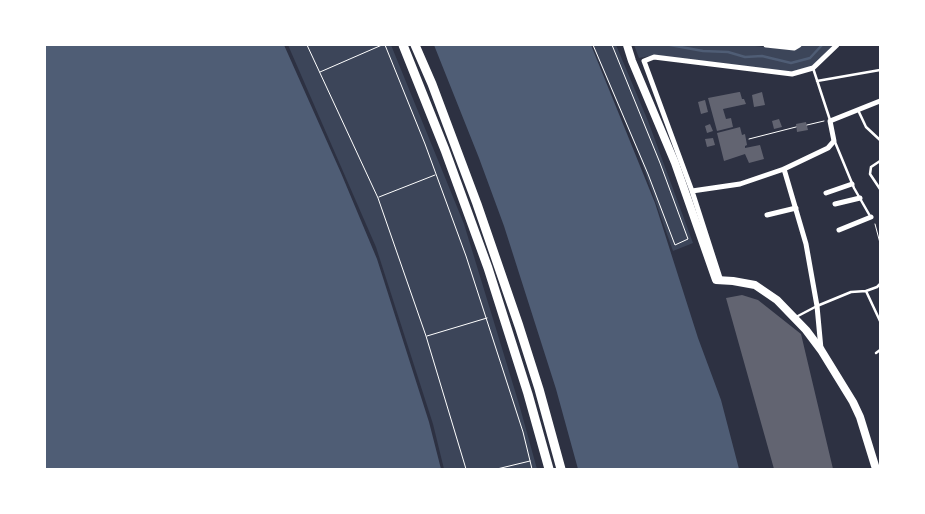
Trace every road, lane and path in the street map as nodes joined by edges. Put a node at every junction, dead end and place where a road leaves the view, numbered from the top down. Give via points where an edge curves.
1 (307, 45) edge
2 (382, 45) edge
3 (385, 45) edge
4 (404, 45) edge
5 (415, 45) edge
6 (594, 45) edge
7 (612, 45) edge
8 (627, 45) edge
9 (766, 45) edge
10 (799, 45) edge
11 (837, 45) edge
12 (787, 46) edge
13 (813, 68) junction
14 (880, 70) edge
15 (320, 72) junction
16 (817, 81) junction
17 (880, 101) edge
18 (858, 110) junction
19 (830, 120) junction
20 (807, 125) dead end
21 (796, 127) dead end
22 (749, 139) dead end
23 (880, 140) edge
24 (834, 141) junction
25 (672, 147) junction
26 (880, 161) edge
27 (784, 169) junction
28 (437, 175) junction
29 (852, 184) junction
30 (880, 189) edge
31 (692, 191) junction
32 (826, 193) dead end
33 (378, 198) junction
34 (860, 198) junction
35 (836, 204) dead end
36 (796, 208) junction
37 (767, 215) dead end
38 (871, 217) junction
39 (838, 230) dead end
40 (880, 243) edge
41 (721, 281) junction
42 (880, 284) edge
43 (866, 291) junction
44 (817, 306) junction
45 (487, 318) junction
46 (794, 318) junction
47 (880, 321) edge
48 (426, 336) junction
49 (821, 350) junction
50 (880, 350) edge
51 (876, 353) dead end
52 (530, 460) junction
53 (466, 469) edge
54 (496, 469) edge
55 (532, 469) edge
56 (549, 469) edge
57 (561, 469) edge
58 (876, 469) edge

1 - 15 path
2 - 15 path
3 - 28 path
4 - 56 highway via 491,277
5 - 57 highway via 477,204 519,326
6 - 7 path via 675,245 688,240
8 - 25 main road
9 - 12 street
10 - 12 street via 794,48
11 - 13 street
13 - 16 lane
13 - 25 street via 792,74 654,58 644,61
14 - 16 lane
15 - 33 path
16 - 19 lane
17 - 18 street
18 - 19 street
18 - 23 lane via 866,127
19 - 20 path
19 - 24 street
21 - 22 path
24 - 27 street via 828,148
24 - 29 lane
25 - 31 street
25 - 41 main road via 716,280
26 - 30 lane via 871,167 870,174
27 - 31 street via 740,184
27 - 36 street
28 - 33 path
28 - 45 path
29 - 32 street
29 - 34 lane
31 - 41 street
33 - 48 path
34 - 35 street
34 - 38 lane
36 - 37 street
36 - 44 street
38 - 39 street
38 - 40 path
41 - 46 main road via 755,285 777,300
42 - 43 lane
43 - 44 lane via 851,292
43 - 47 lane
44 - 46 lane
44 - 49 street
45 - 48 path
45 - 52 path
46 - 49 main road
48 - 53 path
49 - 58 main road via 860,417
50 - 51 lane
52 - 54 path
52 - 55 path

